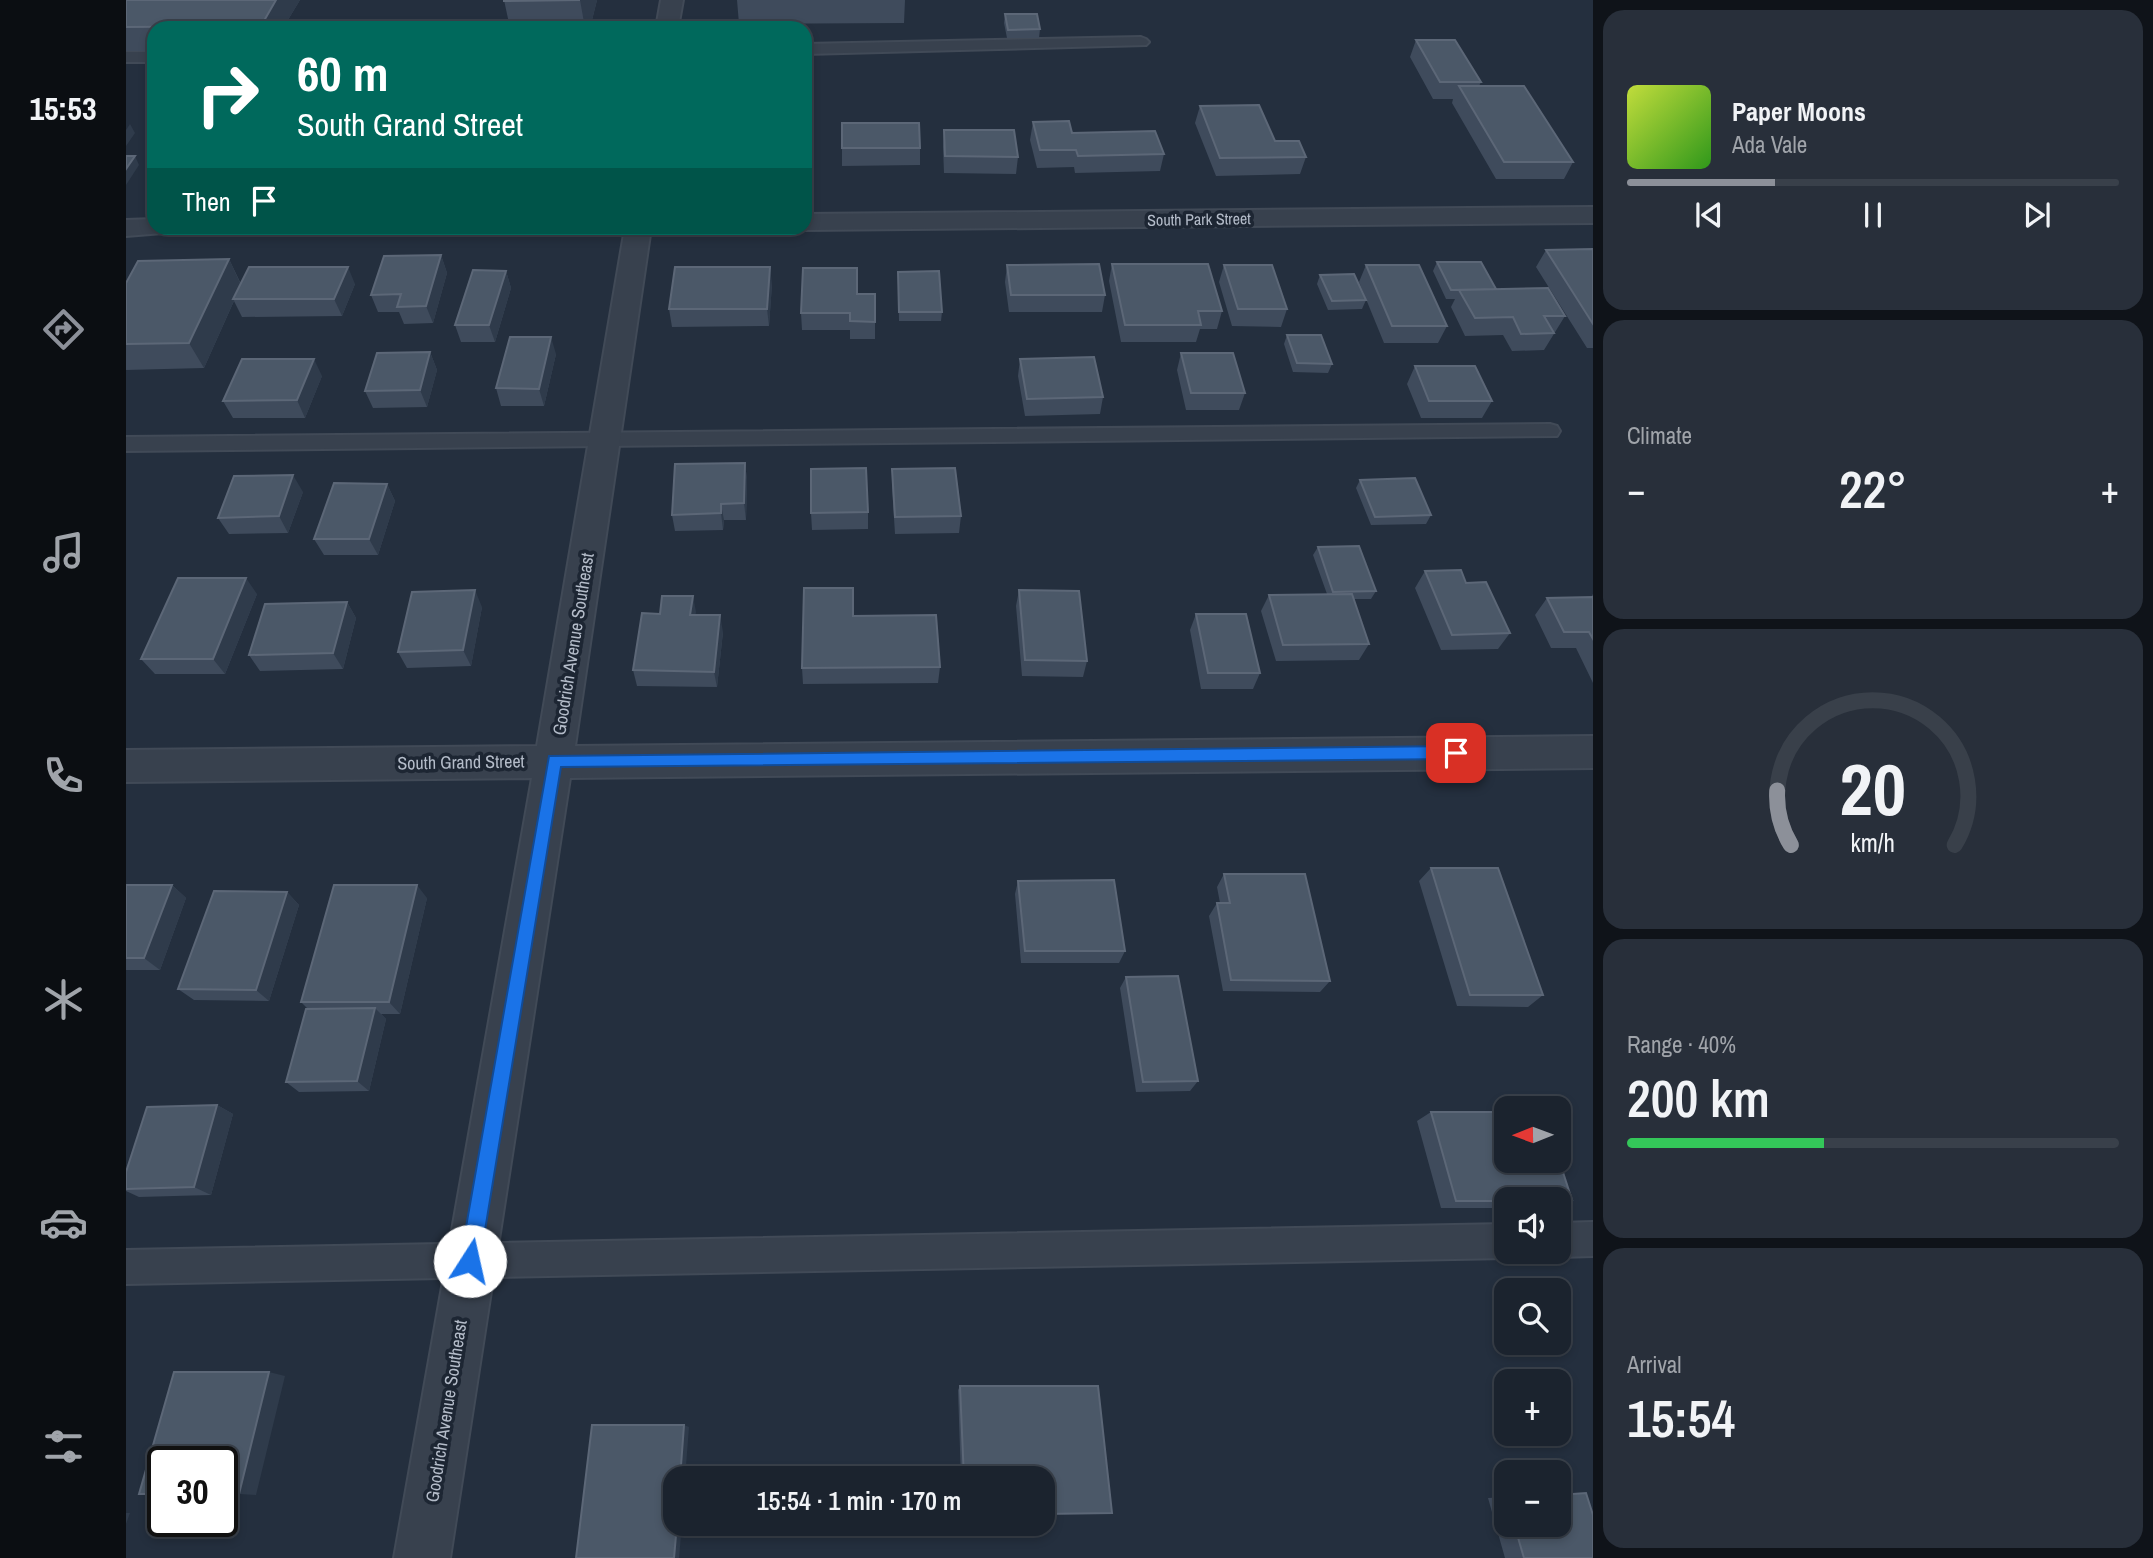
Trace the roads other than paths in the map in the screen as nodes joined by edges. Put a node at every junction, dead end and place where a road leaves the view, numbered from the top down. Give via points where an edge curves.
1 (672, 0) edge
2 (668, 21) edge
3 (1141, 43) dead end
4 (812, 49) edge
5 (126, 57) edge
6 (147, 57) edge
7 (1593, 215) edge
8 (812, 222) edge
9 (126, 228) edge
10 (147, 228) edge
11 (637, 235) edge
12 (1550, 431) dead end
13 (606, 439) junction
14 (126, 444) edge
15 (1593, 752) edge
16 (554, 761) junction
17 (126, 766) edge
18 (1593, 1239) edge
19 (1571, 1240) edge
20 (1494, 1241) edge
21 (470, 1261) junction
22 (126, 1267) edge
23 (422, 1558) edge

1 - 2 street
3 - 4 lane
5 - 6 lane
7 - 8 street, South Park Street
9 - 10 street
11 - 13 street, Goodrich Avenue Southeast
12 - 13 lane
13 - 14 lane
13 - 16 street, Goodrich Avenue Southeast
15 - 16 street, South Grand Street
16 - 17 street, South Grand Street
16 - 21 street, Goodrich Avenue Southeast
18 - 19 lane
20 - 21 lane
21 - 22 lane
21 - 23 street, Goodrich Avenue Southeast

